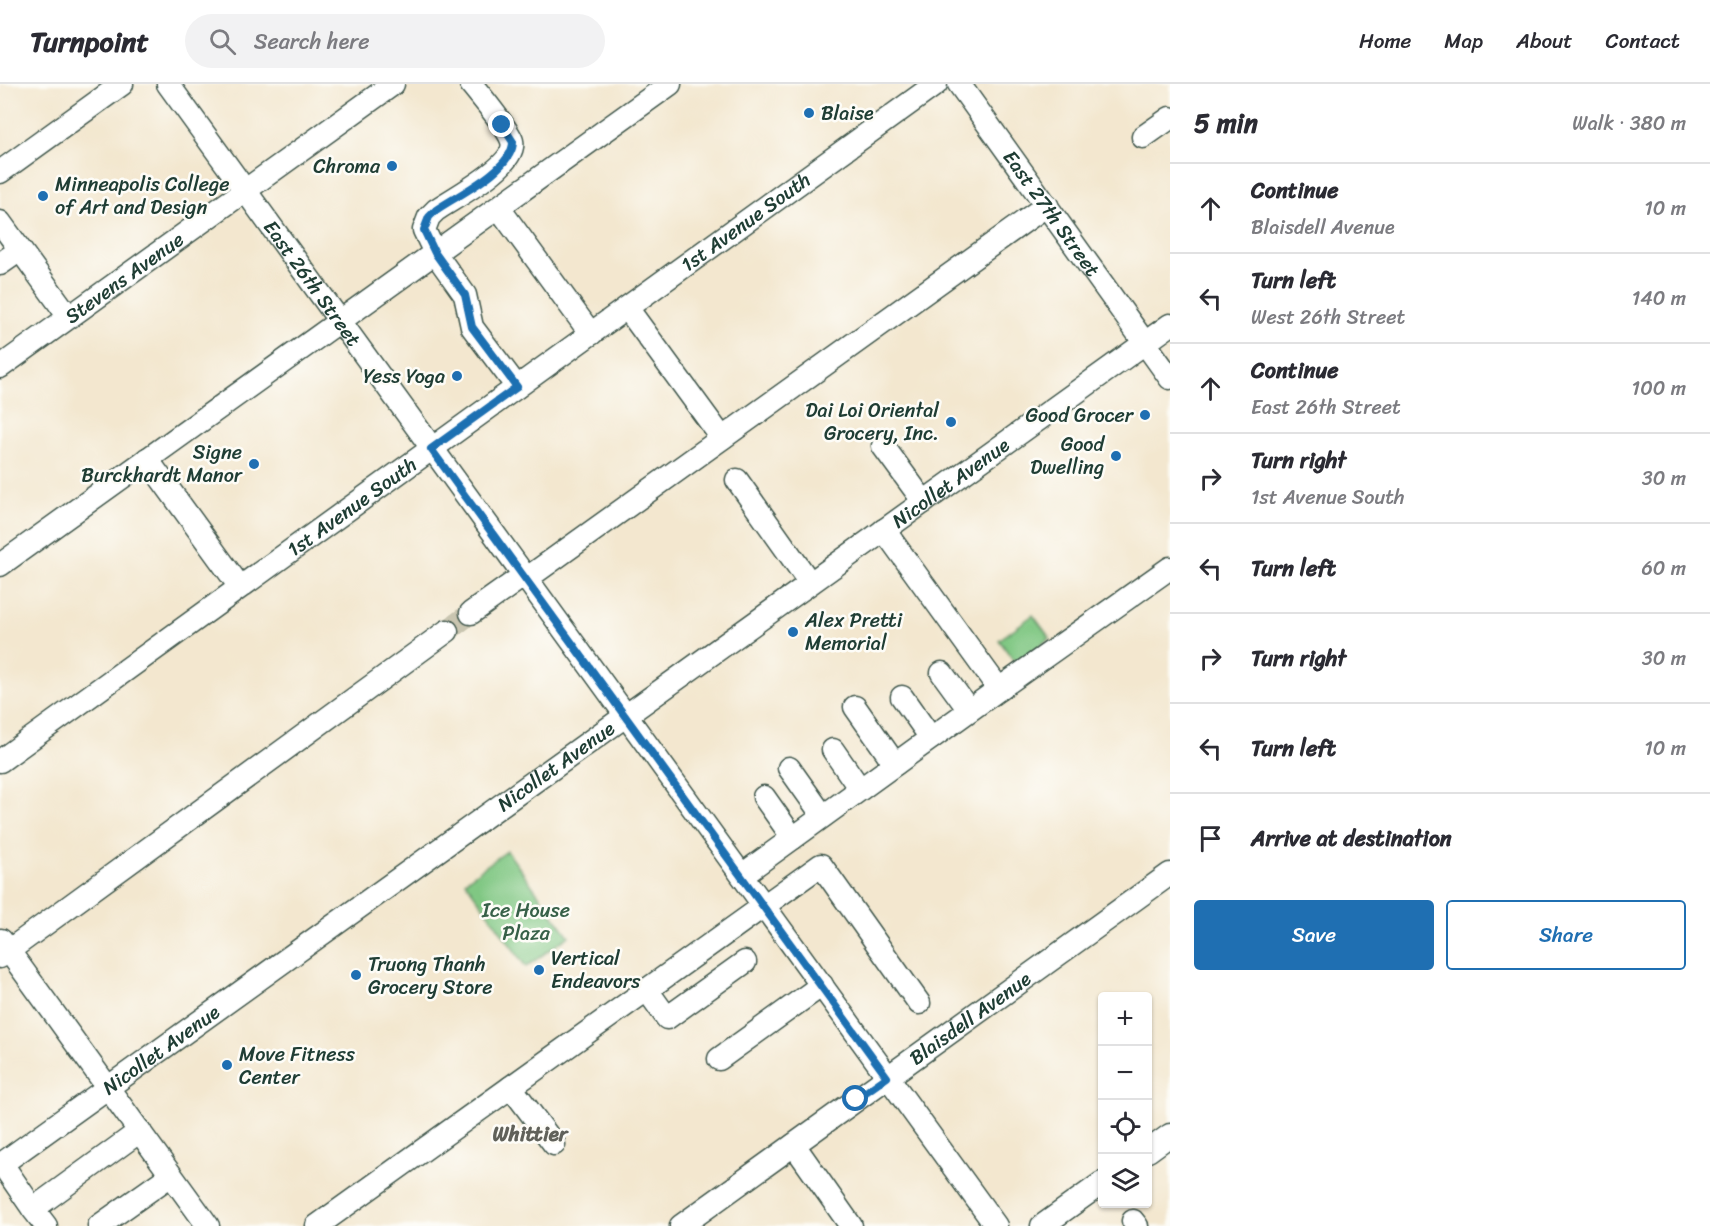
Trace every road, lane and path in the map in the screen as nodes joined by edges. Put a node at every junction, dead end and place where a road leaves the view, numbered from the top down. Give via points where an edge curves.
1 (122, 84) edge
2 (168, 84) edge
3 (393, 84) edge
4 (471, 84) edge
5 (670, 84) edge
6 (936, 84) edge
7 (959, 84) edge
8 (1170, 118) edge
9 (1143, 137) dead end
10 (0, 172) edge
11 (246, 190) junction
12 (1047, 205) junction
13 (499, 208) junction
14 (0, 222) edge
15 (20, 250) junction
16 (435, 253) junction
17 (0, 264) edge
18 (627, 308) junction
19 (69, 317) junction
20 (339, 321) junction
21 (1170, 325) edge
22 (591, 334) junction
23 (1145, 343) junction
24 (0, 367) edge
25 (1170, 378) edge
26 (517, 387) junction
27 (722, 438) junction
28 (883, 446) dead end
29 (431, 449) junction
30 (147, 459) junction
31 (737, 480) dead end
32 (924, 502) junction
33 (884, 530) junction
34 (0, 565) edge
35 (1170, 568) edge
36 (524, 577) junction
37 (810, 583) junction
38 (240, 587) junction
39 (471, 613) tunnel mouth
40 (447, 631) tunnel mouth
41 (942, 673) dead end
42 (999, 689) junction
43 (902, 697) dead end
44 (855, 707) dead end
45 (969, 710) junction
46 (626, 715) junction
47 (931, 738) junction
48 (833, 750) dead end
49 (0, 761) edge
50 (895, 764) junction
51 (789, 768) dead end
52 (860, 789) junction
53 (764, 797) dead end
54 (823, 816) junction
55 (793, 838) junction
56 (1170, 874) edge
57 (742, 875) junction
58 (764, 906) junction
59 (3, 949) edge
60 (746, 962) dead end
61 (822, 985) junction
62 (647, 990) junction
63 (919, 1003) dead end
64 (719, 1059) dead end
65 (887, 1077) junction
66 (108, 1087) junction
67 (511, 1087) junction
68 (140, 1131) junction
69 (1170, 1135) edge
70 (554, 1144) dead end
71 (794, 1144) junction
72 (1152, 1148) edge
73 (1, 1164) edge
74 (171, 1175) junction
75 (1098, 1186) edge
76 (39, 1217) edge
77 (329, 1223) edge
78 (99, 1226) edge
79 (208, 1226) edge
80 (681, 1226) edge
81 (851, 1226) edge
82 (996, 1226) edge
83 (1042, 1226) edge

1 - 10 street
2 - 11 street, East 26th Street
3 - 11 street, Stevens Avenue
4 - 16 street via 510,136 513,147 498,169 429,217 424,230
5 - 13 street
6 - 18 street, 1st Avenue South
7 - 12 street, East 27th Street
8 - 9 street
11 - 19 street, Stevens Avenue
11 - 20 street, East 26th Street
12 - 23 street, East 27th Street
12 - 27 street
13 - 16 street
13 - 22 street
14 - 15 street
15 - 17 street
15 - 19 street
16 - 20 street
16 - 26 street via 465,295 472,327
18 - 22 street, 1st Avenue South
18 - 27 street
19 - 24 street, Stevens Avenue
20 - 29 street, East 26th Street
20 - 30 street
21 - 23 street, Nicollet Avenue
22 - 26 street, 1st Avenue South
23 - 25 street, East 27th Street
23 - 32 street, Nicollet Avenue
26 - 29 street, 1st Avenue South
27 - 36 street
28 - 32 street
29 - 36 street, East 26th Street
29 - 38 street, 1st Avenue South
30 - 34 street
30 - 38 street
31 - 37 street
32 - 33 street, Nicollet Avenue
33 - 37 street, Nicollet Avenue
33 - 42 street
35 - 42 street
36 - 39 street
36 - 46 street, East 26th Street
37 - 46 street, Nicollet Avenue
38 - 49 street, 1st Avenue South
40 - 59 street
41 - 45 street
42 - 45 street
43 - 47 street
44 - 50 street
45 - 47 street
46 - 57 street, East 26th Street
46 - 66 street, Nicollet Avenue
47 - 50 street
48 - 52 street
50 - 52 street
51 - 54 street
52 - 54 street
53 - 55 street
54 - 55 street
55 - 57 street
56 - 65 street, Blaisdell Avenue
57 - 58 street, East 26th Street
58 - 61 street, East 26th Street
58 - 62 street
58 - 63 street via 821,865
59 - 66 street
60 - 62 street via 667,1018
61 - 64 street
61 - 65 street, East 26th Street
62 - 67 street
65 - 71 street, Blaisdell Avenue
65 - 82 street, East 26th Street
66 - 68 street
66 - 73 street, Nicollet Avenue
67 - 70 street
67 - 77 street
68 - 74 street
68 - 76 street
69 - 72 street
71 - 80 street, Blaisdell Avenue
71 - 81 street
73 - 76 street
74 - 78 street
74 - 79 street
75 - 83 street

